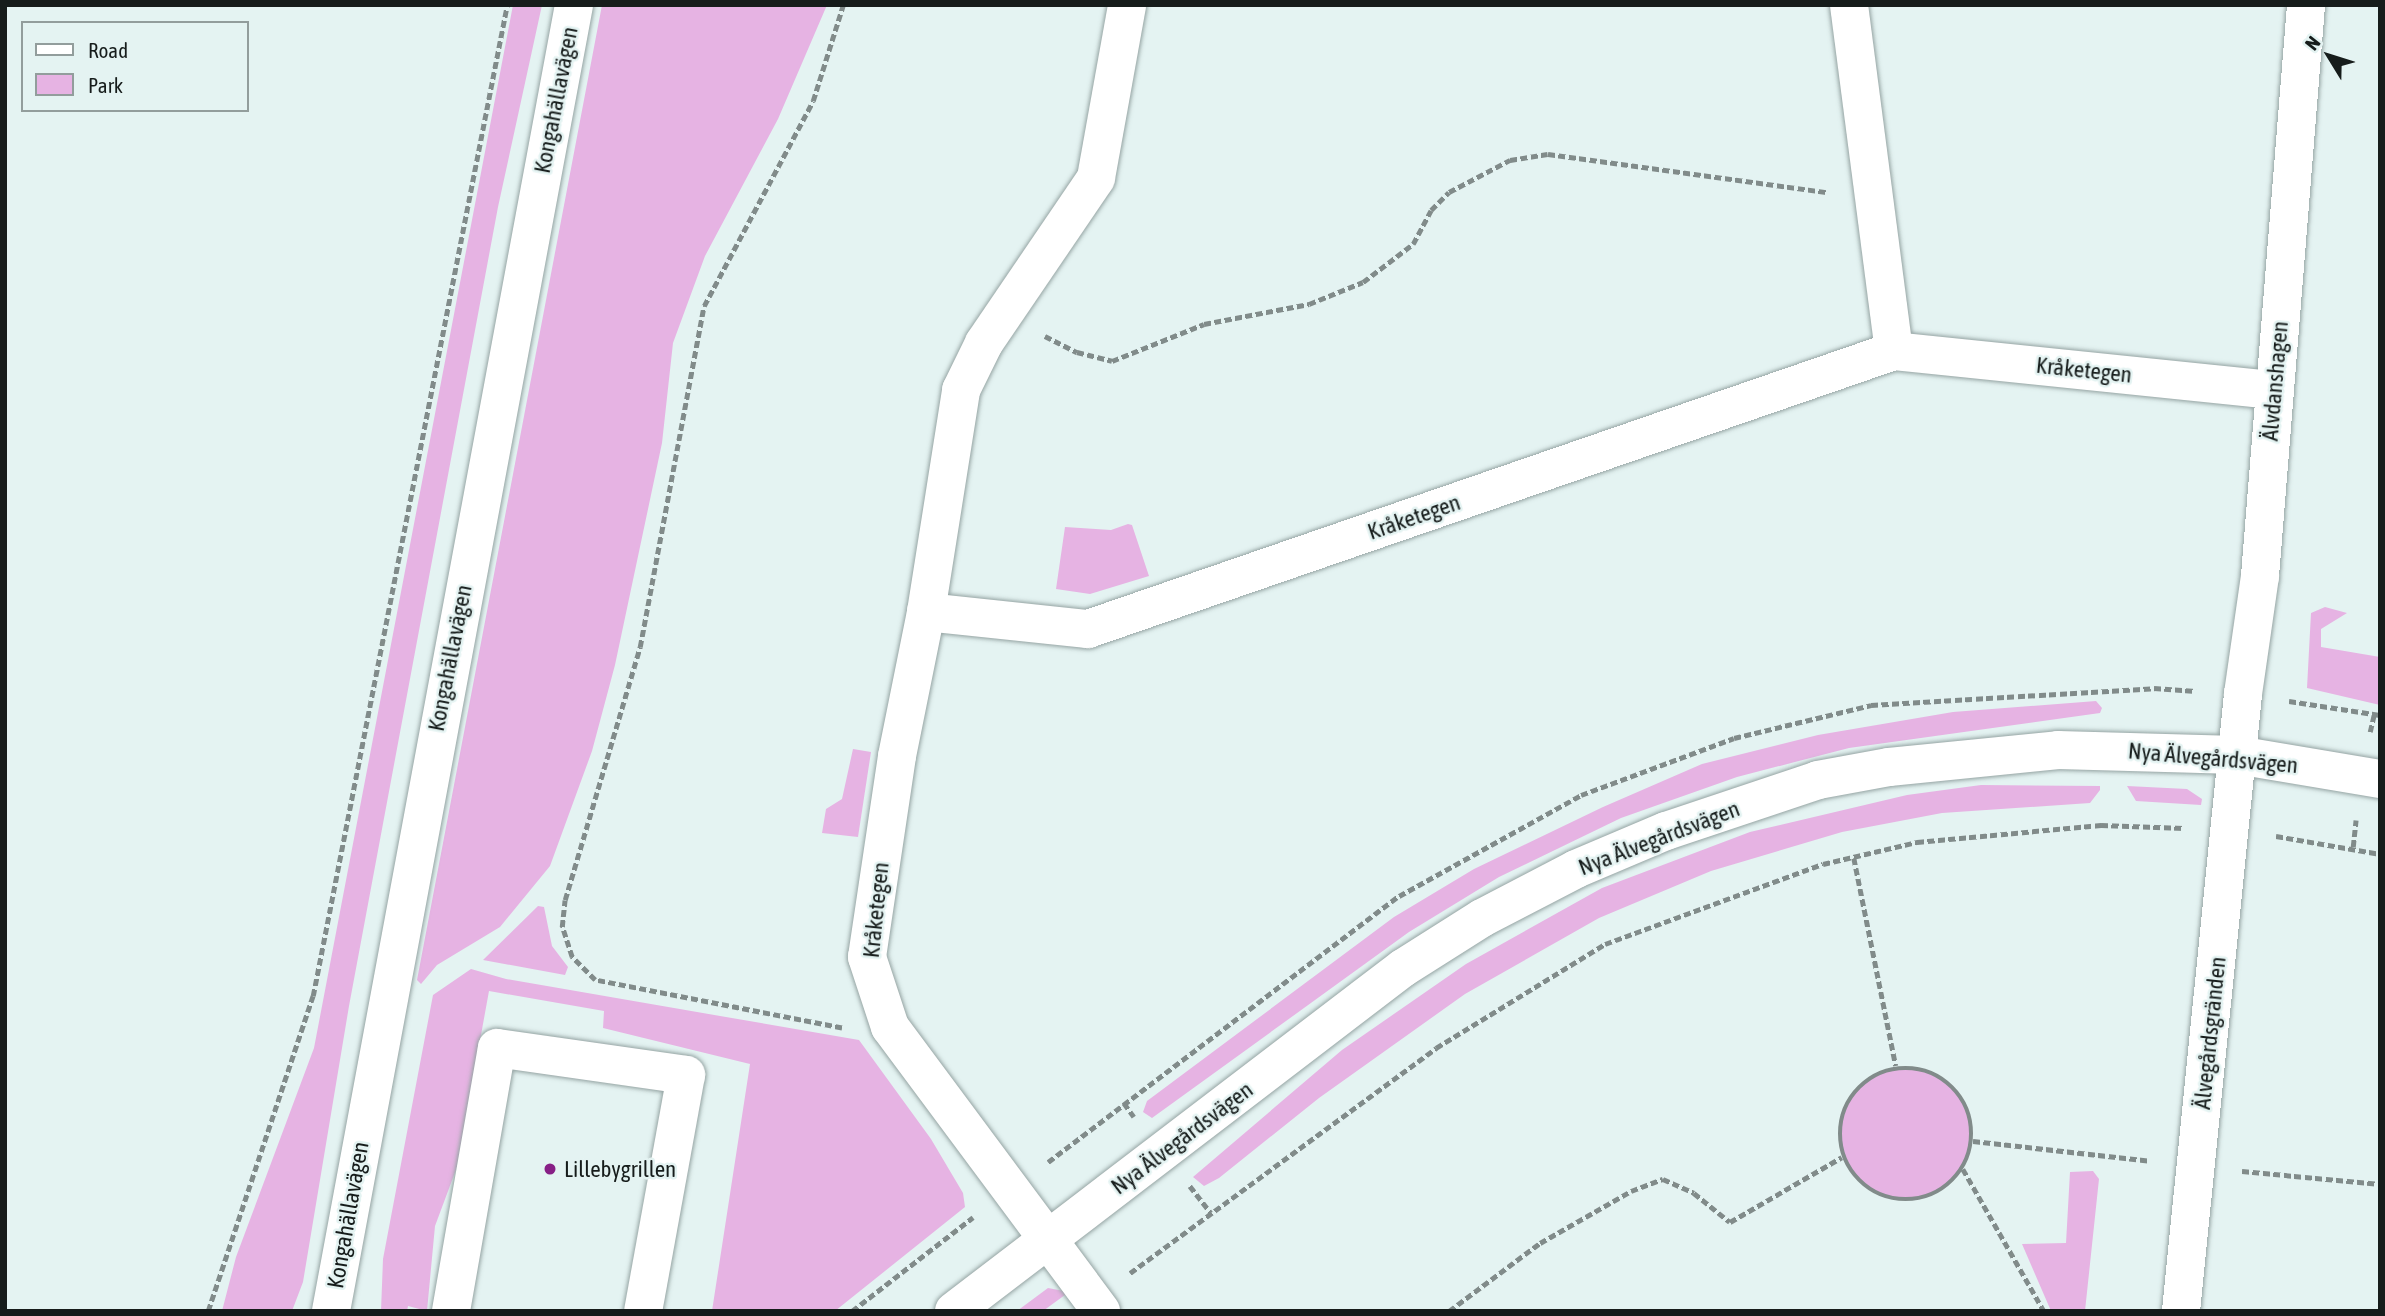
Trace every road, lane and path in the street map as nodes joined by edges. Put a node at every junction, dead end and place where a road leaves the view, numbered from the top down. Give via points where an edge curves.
1 (507, 5) edge
2 (574, 5) edge
3 (843, 5) edge
4 (1128, 5) edge
5 (1849, 5) edge
6 (2306, 5) edge
7 (1875, 200) junction
8 (1003, 315) junction
9 (1894, 351) junction
10 (2274, 390) junction
11 (926, 612) junction
12 (2237, 755) junction
13 (2380, 779) edge
14 (2231, 829) junction
15 (2380, 854) edge
16 (1854, 858) junction
17 (890, 1027) junction
18 (1896, 1066) junction
19 (1842, 1157) junction
20 (1963, 1169) junction
21 (1049, 1241) junction
22 (1097, 1305) edge
23 (208, 1311) edge
24 (331, 1311) edge
25 (451, 1311) edge
26 (643, 1311) edge
27 (954, 1311) edge
28 (1449, 1311) edge
29 (2044, 1311) edge
30 (2181, 1311) edge

1 - 23 path via 313,996 292,1071
2 - 24 street, Kongahällavägen
3 - 17 path via 813,101 704,306 640,647 565,900 562,928 572,957 595,980 836,1028
4 - 8 street, Kråketegen via 1096,178
5 - 7 street
6 - 10 street, Älvdanshagen
7 - 8 path via 1548,154 1510,160 1449,192 1431,210 1413,244 1363,282 1309,304 1204,324 1112,361 1077,352
7 - 9 street
8 - 11 street, Kråketegen via 961,390
9 - 10 street, Kråketegen
9 - 11 street, Kråketegen via 1088,629
10 - 12 street, Älvdanshagen via 2260,576
11 - 17 street, Kråketegen via 897,756 867,957
12 - 13 street, Nya Älvegårdsvägen
12 - 14 street, Älvegårdsgränden
12 - 21 street, Nya Älvegårdsvägen via 2058,750 1889,767 1818,780 1666,831 1576,869 1482,918 1403,968
14 - 15 path
14 - 16 path via 2101,825 1917,842
14 - 30 street, Älvegårdsgränden
16 - 18 path
16 - 22 path via 1823,864 1605,944 1436,1048
17 - 21 street, Kråketegen
18 - 19 path via 1861,1084 1840,1117
18 - 20 path via 1927,1069 1954,1086 1970,1111 1972,1131
19 - 20 path via 1864,1187 1898,1200 1936,1195
19 - 28 path via 1730,1222 1693,1193 1663,1179 1631,1191 1540,1243
20 - 29 path
21 - 22 street
21 - 27 street, Nya Älvegårdsvägen
25 - 26 street via 497,1048 686,1074

